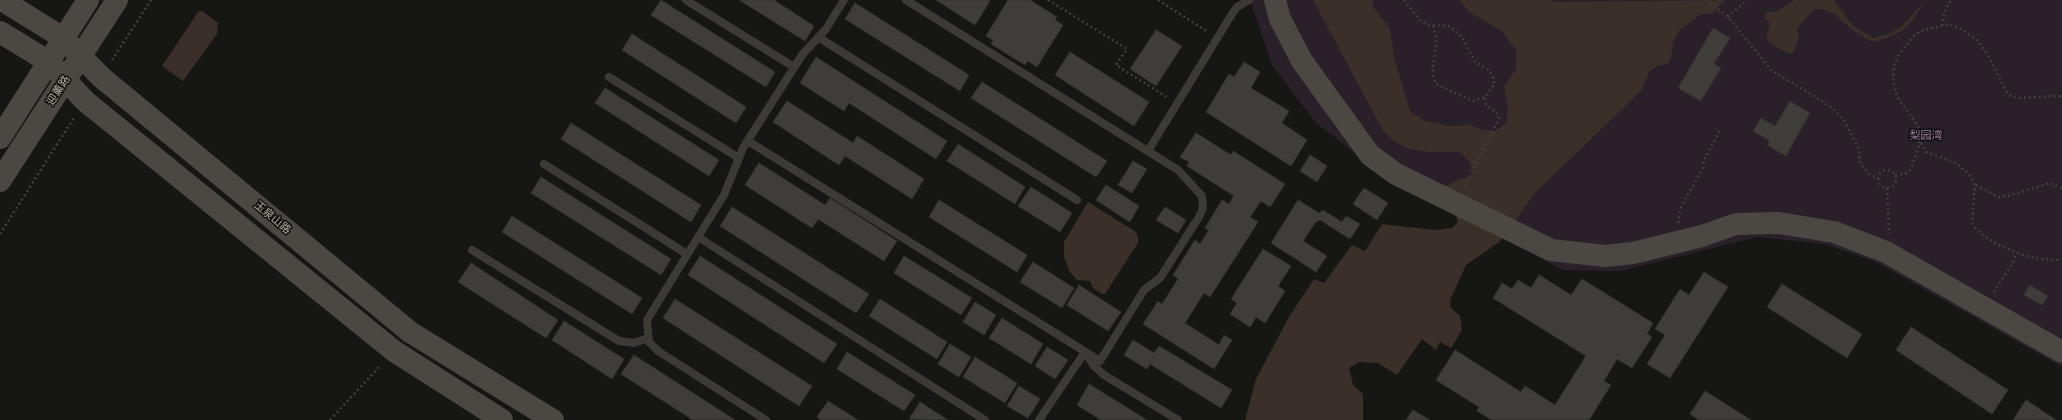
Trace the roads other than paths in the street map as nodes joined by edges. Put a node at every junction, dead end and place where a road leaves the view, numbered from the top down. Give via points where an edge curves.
1 (2, 0) edge
2 (88, 0) edge
3 (117, 0) edge
4 (686, 0) edge
5 (844, 0) edge
6 (906, 0) edge
7 (1249, 0) edge
8 (1275, 0) edge
9 (0, 32) edge
10 (818, 37) junction
11 (63, 38) junction
12 (81, 57) junction
13 (49, 62) junction
14 (794, 67) junction
15 (609, 77) dead end
16 (64, 81) junction
17 (0, 138) edge
18 (748, 141) junction
19 (1148, 151) junction
20 (739, 158) junction
21 (544, 164) dead end
22 (0, 182) edge
23 (1077, 200) dead end
24 (698, 237) junction
25 (472, 250) dead end
26 (687, 254) junction
27 (648, 338) junction
28 (1085, 352) junction
29 (2062, 352) edge
30 (502, 420) edge
31 (553, 420) edge
32 (766, 420) edge
33 (985, 420) edge
34 (1039, 420) edge
35 (1178, 420) edge

1 - 11 street, 玉泉山路
2 - 11 street
3 - 12 street, 迎薰路
4 - 14 lane
5 - 10 lane
6 - 19 lane
7 - 19 lane via 1237,7
8 - 29 street via 1280,19 1302,61 1370,155 1396,174 1551,250 1605,256 1633,253 1736,224 1779,223 1834,232 1890,254
9 - 13 street
10 - 14 lane
10 - 23 lane
11 - 12 street, 玉泉山路
11 - 13 street
12 - 16 street, 迎薰路
12 - 31 street, 玉泉山路 via 101,77 410,332
13 - 16 street
13 - 17 street
14 - 18 lane
15 - 20 lane
16 - 22 street, 迎薰路
16 - 30 street via 85,102 394,351
18 - 20 lane
18 - 28 lane
19 - 28 lane via 1187,178 1202,196 1203,208 1160,278 1144,290 1100,361
20 - 24 lane via 724,195
21 - 26 lane
24 - 26 lane
24 - 33 lane
25 - 27 lane via 619,341 634,343
26 - 27 lane via 647,320
27 - 32 lane via 658,351
28 - 34 lane
28 - 35 lane via 1104,375

